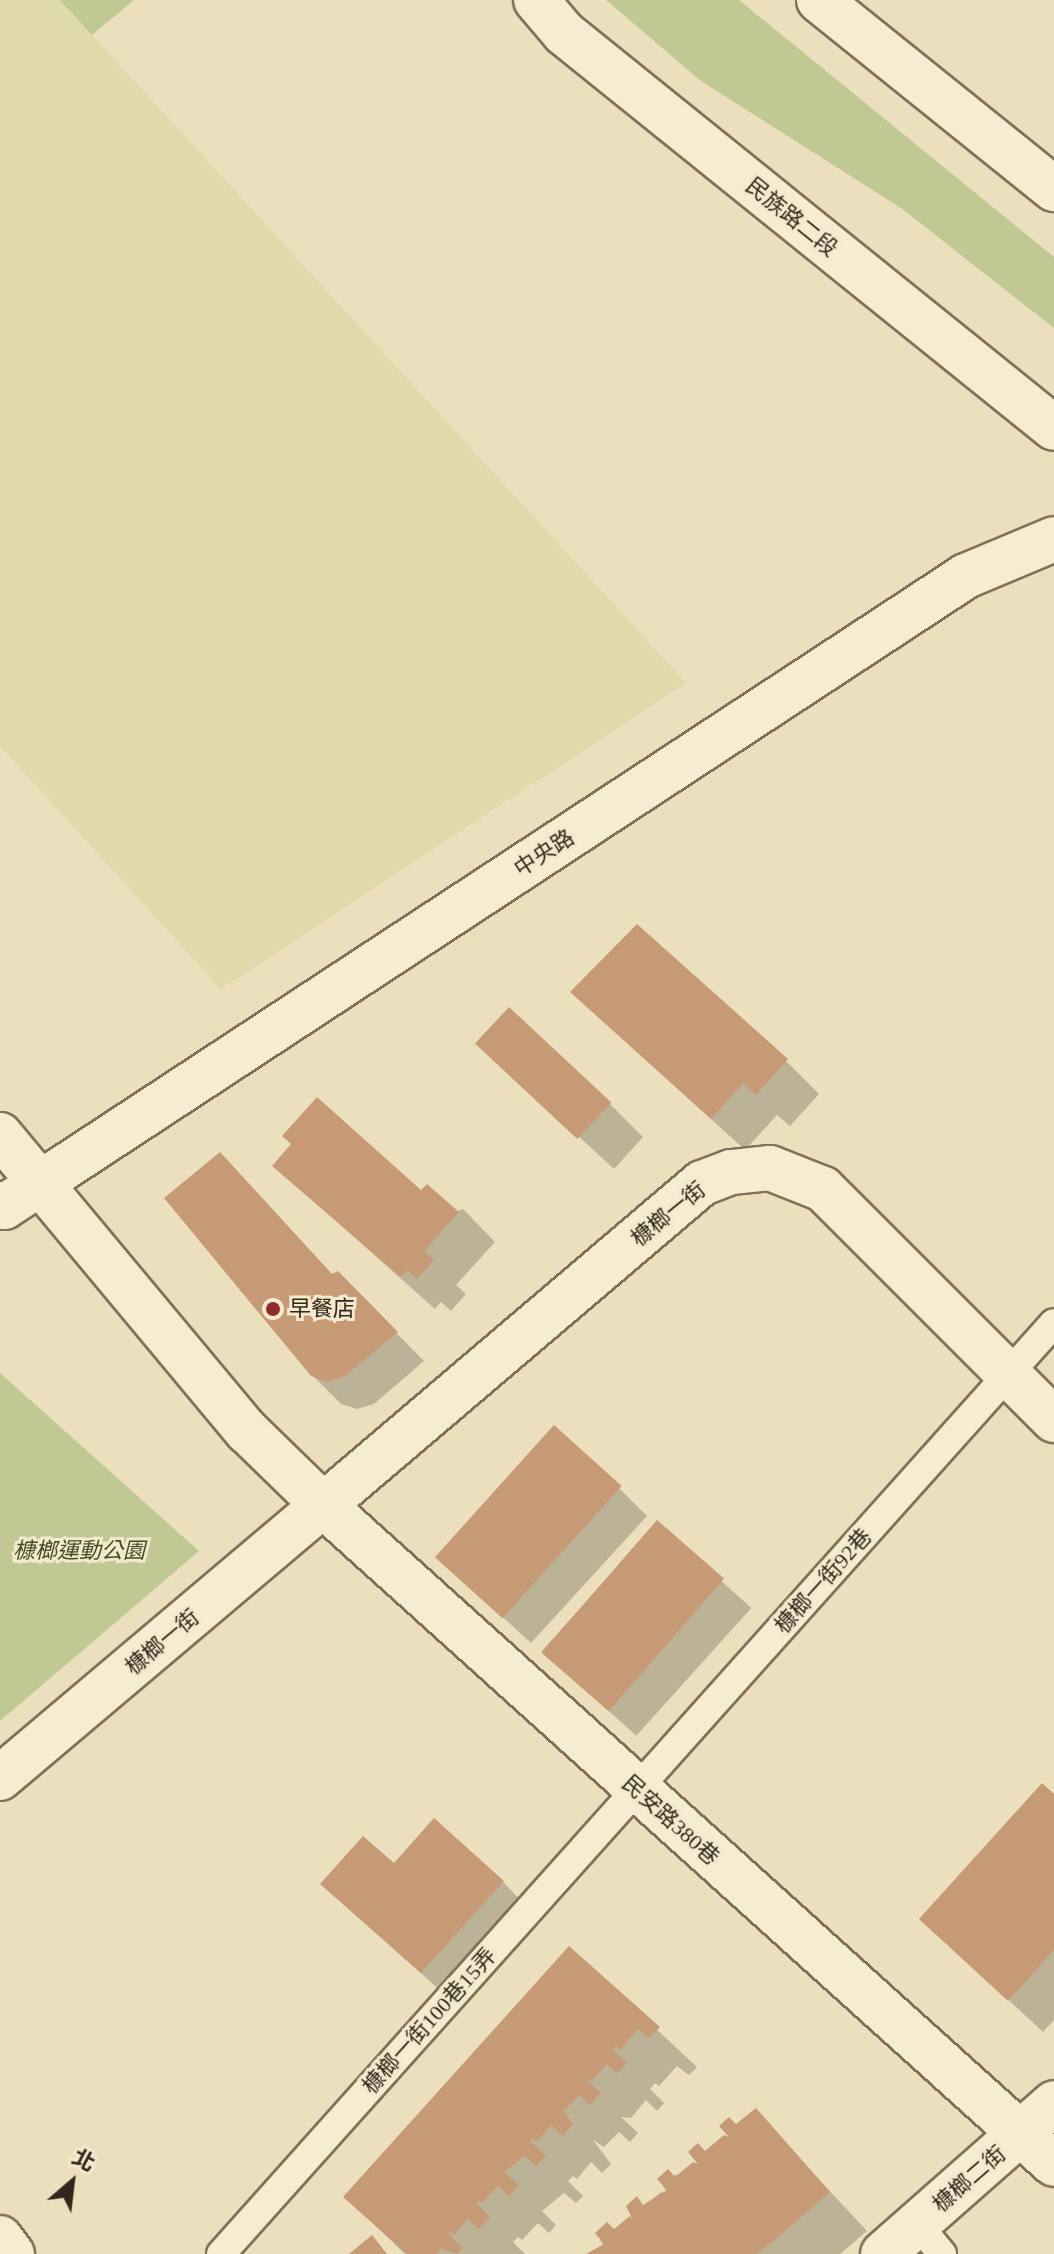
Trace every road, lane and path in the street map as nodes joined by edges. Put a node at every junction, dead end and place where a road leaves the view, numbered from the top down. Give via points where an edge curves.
1 (536, 0) edge
2 (819, 0) edge
3 (1054, 189) edge
4 (1054, 428) edge
5 (1054, 539) edge
6 (0, 1135) edge
7 (42, 1182) junction
8 (0, 1204) edge
9 (1054, 1323) edge
10 (1008, 1375) junction
11 (1054, 1420) edge
12 (323, 1505) junction
13 (0, 1778) edge
14 (637, 1788) junction
15 (1054, 2103) edge
16 (1020, 2134) junction
17 (1054, 2164) edge
18 (0, 2238) edge
19 (930, 2239) edge
20 (12, 2254) edge
21 (221, 2254) edge
22 (883, 2254) edge

1 - 4 street, 民族路二段 via 564,33
2 - 3 street
5 - 7 street, 中央路 via 966,576
6 - 7 street
7 - 8 street, 中央路 via 4,1207
7 - 12 street via 247,1431
9 - 10 lane, 槺榔一街92巷
10 - 11 street, 槺榔一街
10 - 12 street, 槺榔一街 via 823,1189 770,1168 731,1172 702,1183
10 - 14 lane, 槺榔一街92巷
12 - 13 street, 槺榔一街
12 - 14 street, 民安路380巷
14 - 16 street, 民安路380巷
14 - 21 lane, 槺榔一街100巷15弄
15 - 16 street, 槺榔二街
16 - 17 street, 民安路380巷
16 - 19 street, 槺榔二街
18 - 20 street
19 - 22 street, 槺榔二街

